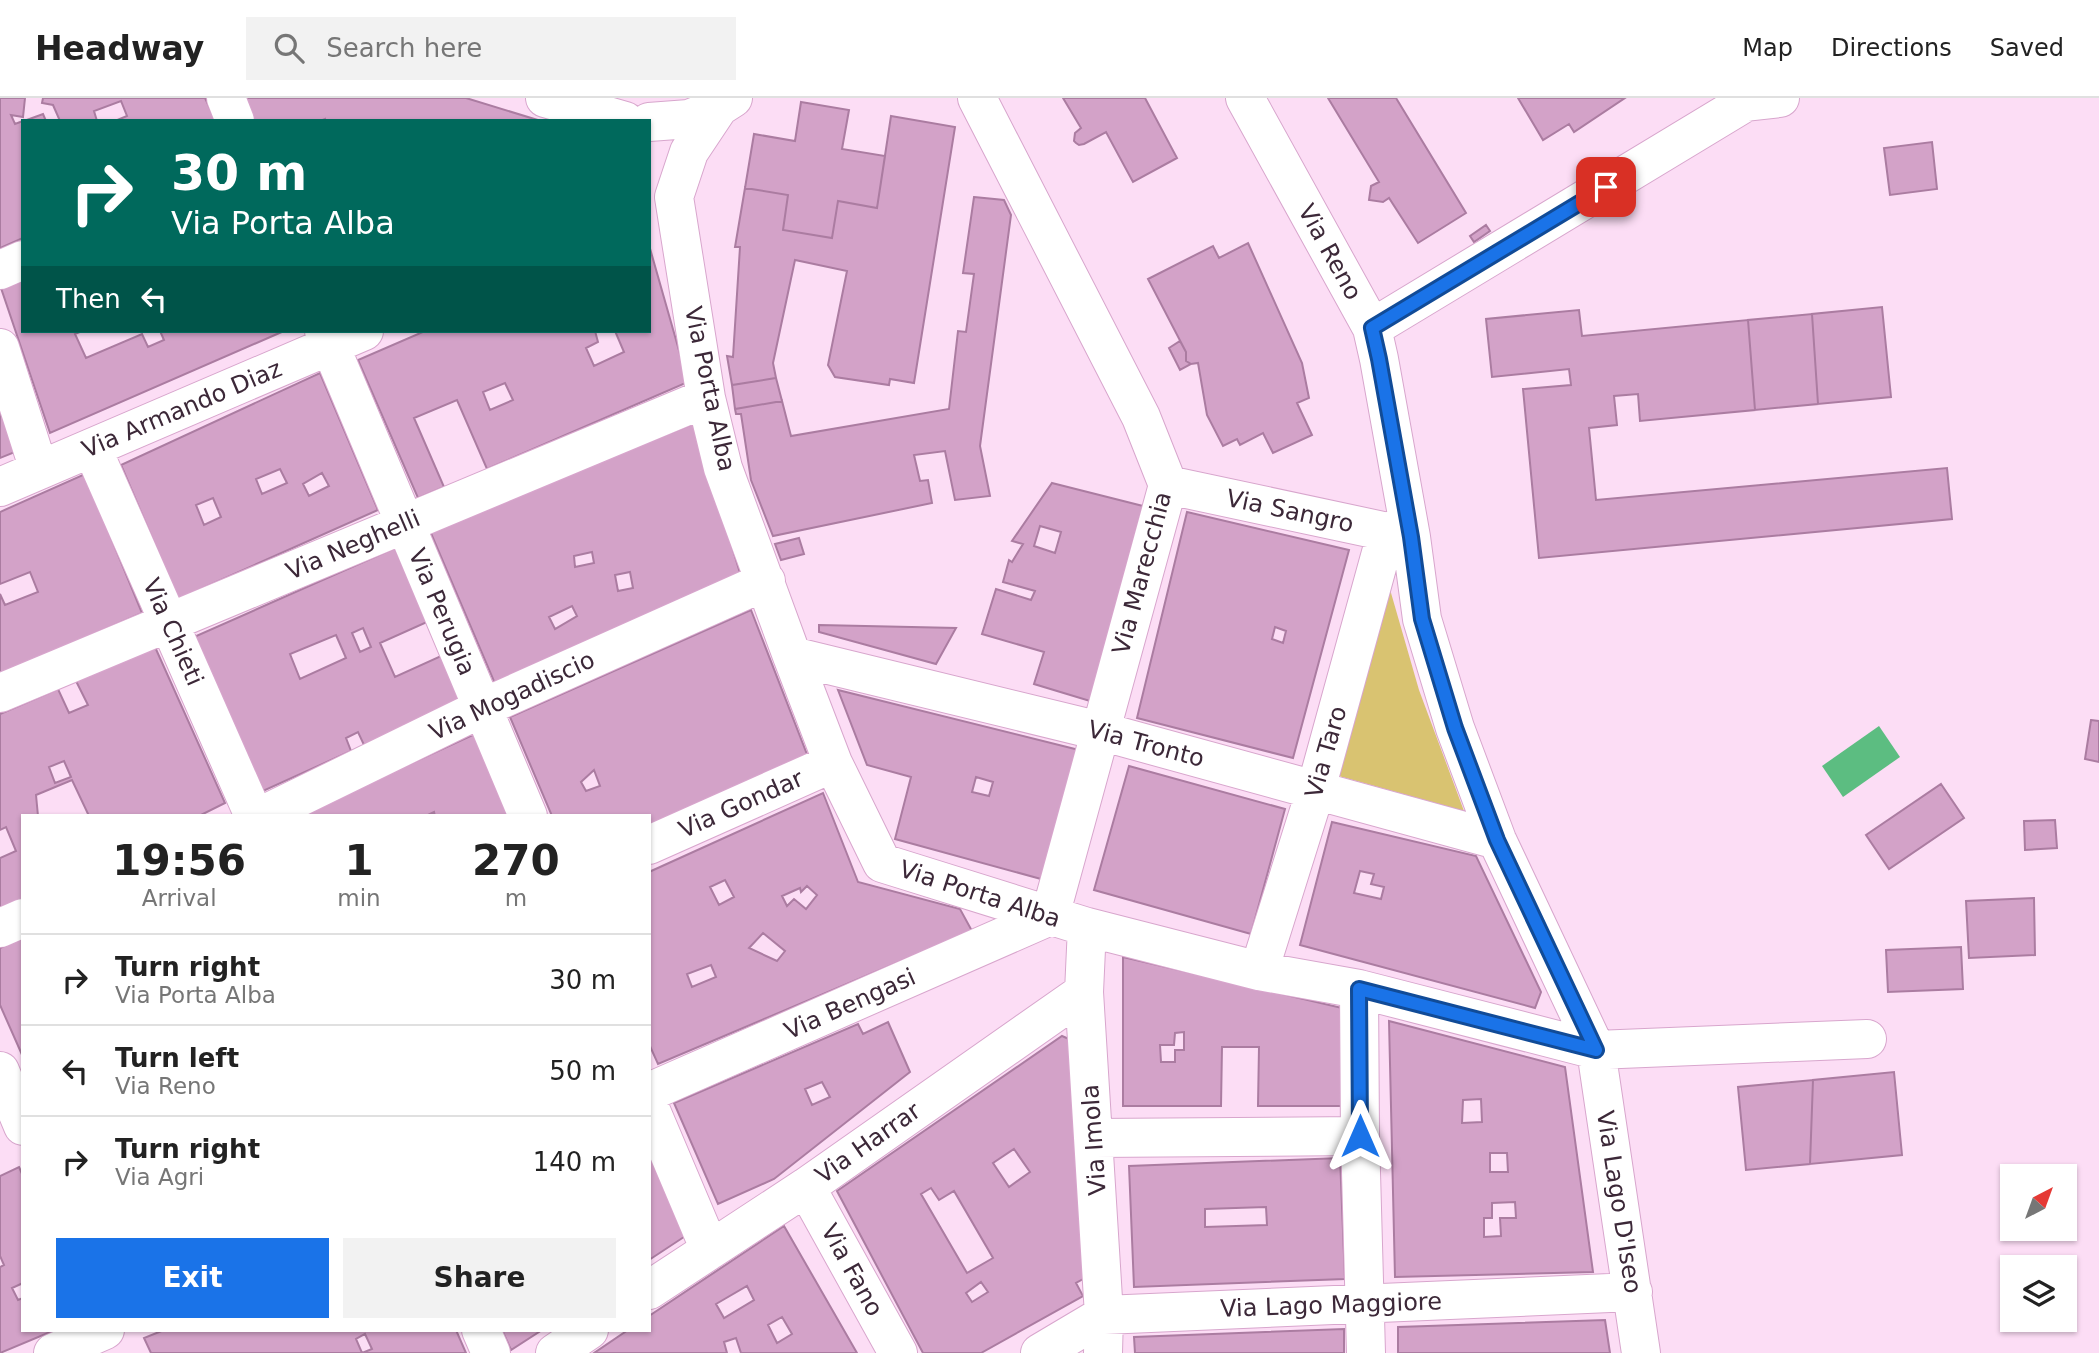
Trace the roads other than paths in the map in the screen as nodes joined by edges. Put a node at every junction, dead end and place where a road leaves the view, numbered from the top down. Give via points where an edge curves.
1 (226, 98) edge
2 (545, 98) edge
3 (977, 98) edge
4 (1245, 98) edge
5 (1780, 98) edge
6 (707, 105) edge
7 (234, 119) edge
8 (618, 119) edge
9 (651, 121) edge
10 (662, 202) edge
11 (21, 261) edge
12 (0, 270) edge
13 (1372, 328) junction
14 (339, 336) edge
15 (0, 348) edge
16 (706, 398) junction
17 (92, 448) junction
18 (39, 470) junction
19 (1168, 485) junction
20 (0, 487) edge
21 (405, 524) junction
22 (1399, 534) junction
23 (766, 581) junction
24 (169, 622) junction
25 (792, 656) junction
26 (0, 693) edge
27 (482, 708) junction
28 (1100, 731) junction
29 (834, 763) junction
30 (1316, 789) junction
31 (253, 814) edge
32 (265, 814) edge
33 (527, 814) edge
34 (1497, 840) junction
35 (651, 844) edge
36 (1050, 916) junction
37 (21, 919) edge
38 (1087, 927) junction
39 (0, 928) edge
40 (1259, 971) junction
41 (1359, 989) junction
42 (1084, 992) junction
43 (1867, 1039) dead end
44 (1596, 1050) junction
45 (0, 1071) edge
46 (651, 1091) edge
47 (651, 1111) edge
48 (21, 1121) edge
49 (1360, 1136) junction
50 (1094, 1138) junction
51 (21, 1141) edge
52 (0, 1149) edge
53 (806, 1187) junction
54 (710, 1250) junction
55 (651, 1289) edge
56 (1633, 1292) junction
57 (1366, 1303) junction
58 (1104, 1315) junction
59 (102, 1332) edge
60 (108, 1332) edge
61 (482, 1332) edge
62 (586, 1332) edge
63 (52, 1353) edge
64 (118, 1353) edge
65 (491, 1353) edge
66 (555, 1353) edge
67 (898, 1353) edge
68 (1040, 1353) edge
69 (1103, 1353) edge
70 (1366, 1353) edge
71 (1641, 1353) edge

1 - 7 street
2 - 8 street
3 - 19 street, Via Marecchia via 1141,417
4 - 13 street, Via Reno
5 - 13 street via 1746,102
6 - 9 street
6 - 10 street
10 - 16 street, Via Porta Alba
11 - 12 street
13 - 22 street, Via Reno
14 - 17 street, Via Armando Diaz
14 - 21 street, Via Perugia
15 - 18 street
16 - 21 street, Via Neghelli
16 - 23 street, Via Porta Alba via 723,468
17 - 18 street, Via Armando Diaz
17 - 24 street, Via Chieti
18 - 20 street, Via Armando Diaz
19 - 22 street, Via Sangro
19 - 28 street, Via Marecchia
21 - 24 street, Via Neghelli
21 - 27 street, Via Perugia
22 - 30 street, Via Taro
22 - 34 street, Via Reno via 1455,728
23 - 25 street, Via Porta Alba
23 - 27 street, Via Mogadiscio
24 - 26 street, Via Neghelli
24 - 31 street, Via Chieti
25 - 28 street, Via Tronto
25 - 29 street, Via Porta Alba
27 - 32 street, Via Mogadiscio
27 - 33 street, Via Perugia
28 - 30 street, Via Tronto
28 - 36 street, Via Marecchia
29 - 35 street, Via Gondar
29 - 36 street, Via Porta Alba via 882,863
30 - 34 street, Via Tronto
30 - 40 street, Via Taro
34 - 44 street, Via Reno
36 - 38 street, Via Porta Alba
36 - 46 street, Via Bengasi
37 - 39 street
38 - 40 street, Via Porta Alba
38 - 42 street, Via Imola
40 - 41 street, Via Porta Alba
41 - 44 street, Via Porta Alba
41 - 49 street
42 - 50 street, Via Imola
42 - 53 street, Via Harrar
43 - 44 street, Via Porta Alba
44 - 56 street, Via Lago D'Iseo
45 - 48 street
47 - 54 street
49 - 50 street
49 - 57 street
50 - 58 street, Via Imola
51 - 52 street
53 - 54 street, Via Harrar
53 - 67 street, Via Fano
54 - 55 street, Via Harrar
56 - 57 street, Via Lago Maggiore
56 - 71 street, Via Lago D'Iseo
57 - 58 street, Via Lago Maggiore
57 - 70 street
58 - 68 street, Via Lago Maggiore
58 - 69 street, Via Imola
59 - 63 street
60 - 64 street
61 - 65 street
62 - 66 street

